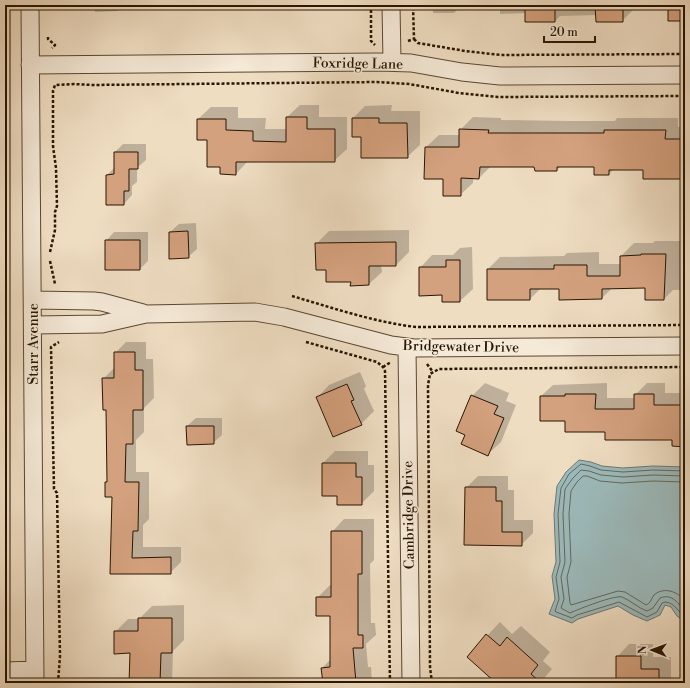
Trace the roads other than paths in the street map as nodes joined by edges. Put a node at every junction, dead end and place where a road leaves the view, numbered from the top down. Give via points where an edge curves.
1 (30, 5) edge
2 (391, 5) edge
3 (392, 62) junction
4 (30, 65) junction
5 (685, 75) edge
6 (33, 300) junction
7 (146, 314) junction
8 (33, 325) junction
9 (685, 346) edge
10 (407, 347) junction
11 (5, 671) edge
12 (35, 677) edge
13 (411, 683) edge

1 - 4 street, Starr Avenue
2 - 3 street
3 - 4 street, Foxridge Lane
3 - 5 street, Foxridge Lane via 500,76
4 - 6 street, Starr Avenue
6 - 7 street, Bridgewater Drive via 102,302
6 - 8 street, Starr Avenue
7 - 8 street, Bridgewater Drive via 102,324
7 - 10 street, Bridgewater Drive via 265,313
8 - 12 street, Starr Avenue
9 - 10 street, Bridgewater Drive
10 - 13 street, Cambridge Drive
11 - 12 street

